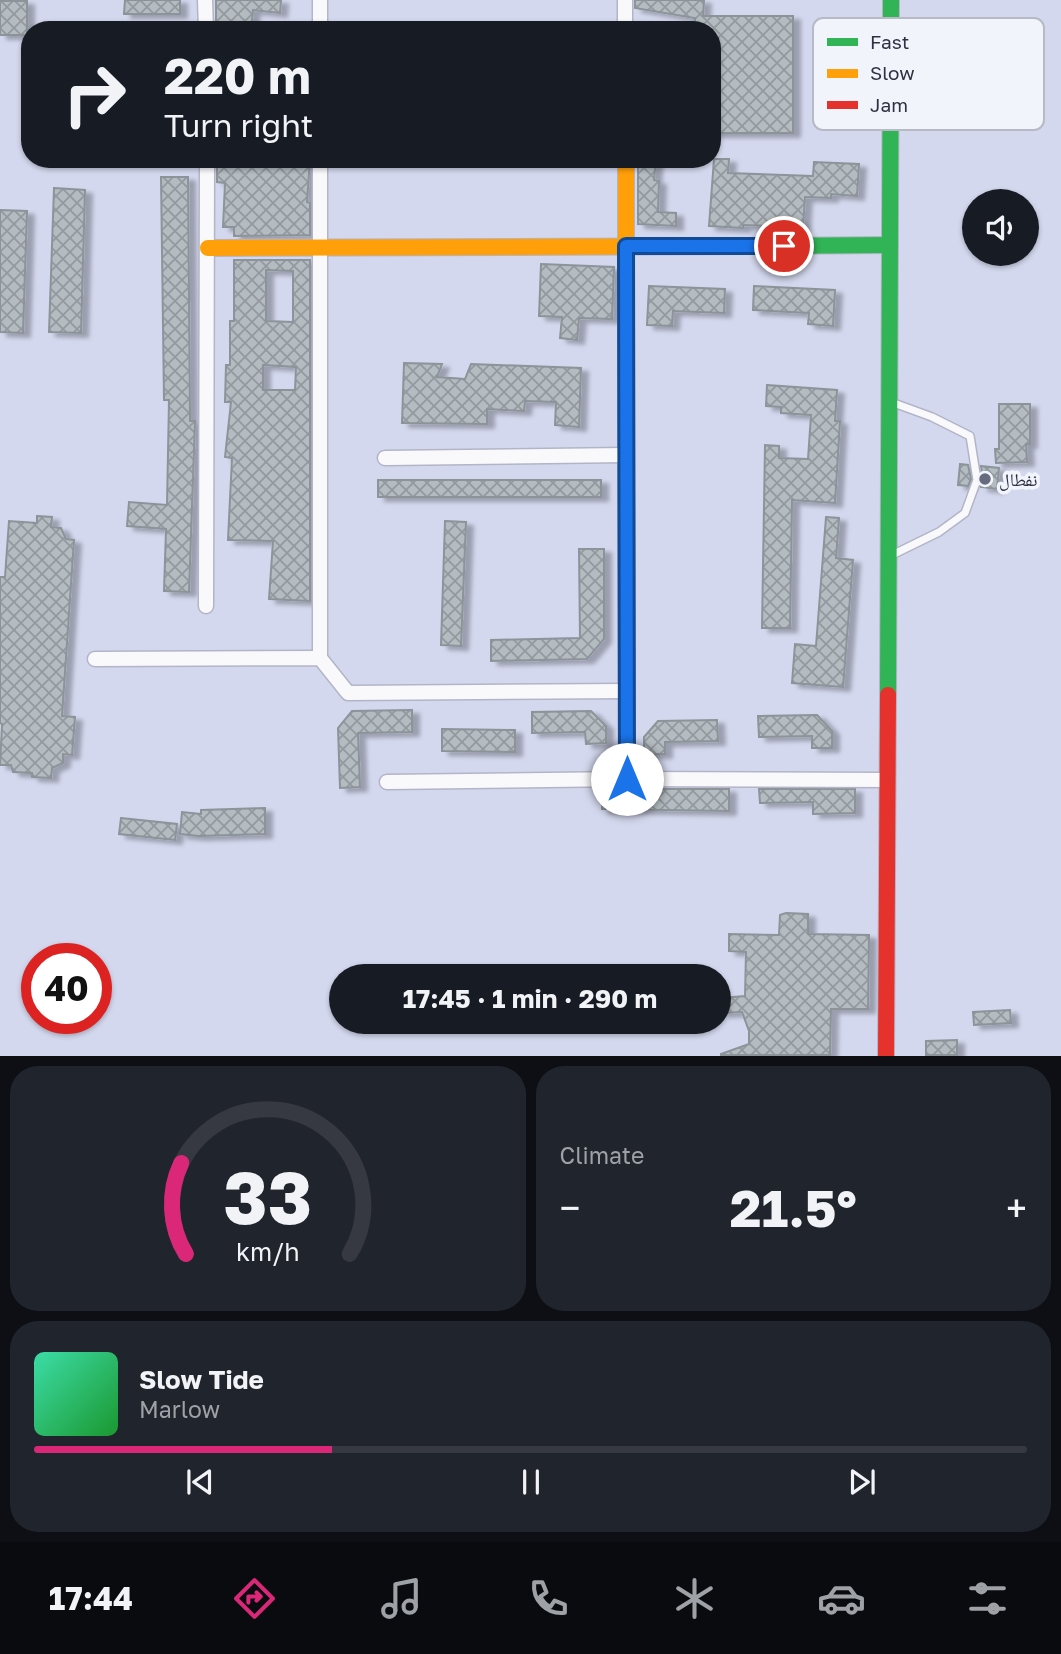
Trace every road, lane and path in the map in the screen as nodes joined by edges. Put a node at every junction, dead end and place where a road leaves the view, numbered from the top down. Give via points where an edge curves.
1 (205, 0) edge
2 (320, 0) edge
3 (625, 0) edge
4 (891, 0) edge
5 (891, 18) edge
6 (206, 21) edge
7 (320, 21) edge
8 (625, 21) edge
9 (890, 130) edge
10 (207, 168) edge
11 (320, 168) edge
12 (626, 168) edge
13 (890, 245) junction
14 (626, 246) junction
15 (208, 247) junction
16 (322, 248) junction
17 (889, 401) junction
18 (626, 454) junction
19 (385, 458) dead end
20 (888, 556) junction
21 (206, 606) dead end
22 (320, 658) junction
23 (94, 659) dead end
24 (627, 691) junction
25 (627, 779) junction
26 (887, 780) junction
27 (387, 782) dead end
28 (886, 1055) edge

1 - 6 street
2 - 7 street
3 - 8 street
4 - 5 street
9 - 13 street
10 - 15 street
11 - 16 street
12 - 14 street
13 - 14 street
13 - 17 street
14 - 16 street
14 - 18 street
15 - 16 street
15 - 21 street
16 - 22 street
17 - 20 street
17 - 20 lane via 970,436 976,480 965,513 939,532
18 - 19 street
18 - 24 street
20 - 26 street
22 - 23 street
22 - 24 street via 348,694
24 - 25 street
25 - 26 street
25 - 27 street
26 - 28 street

